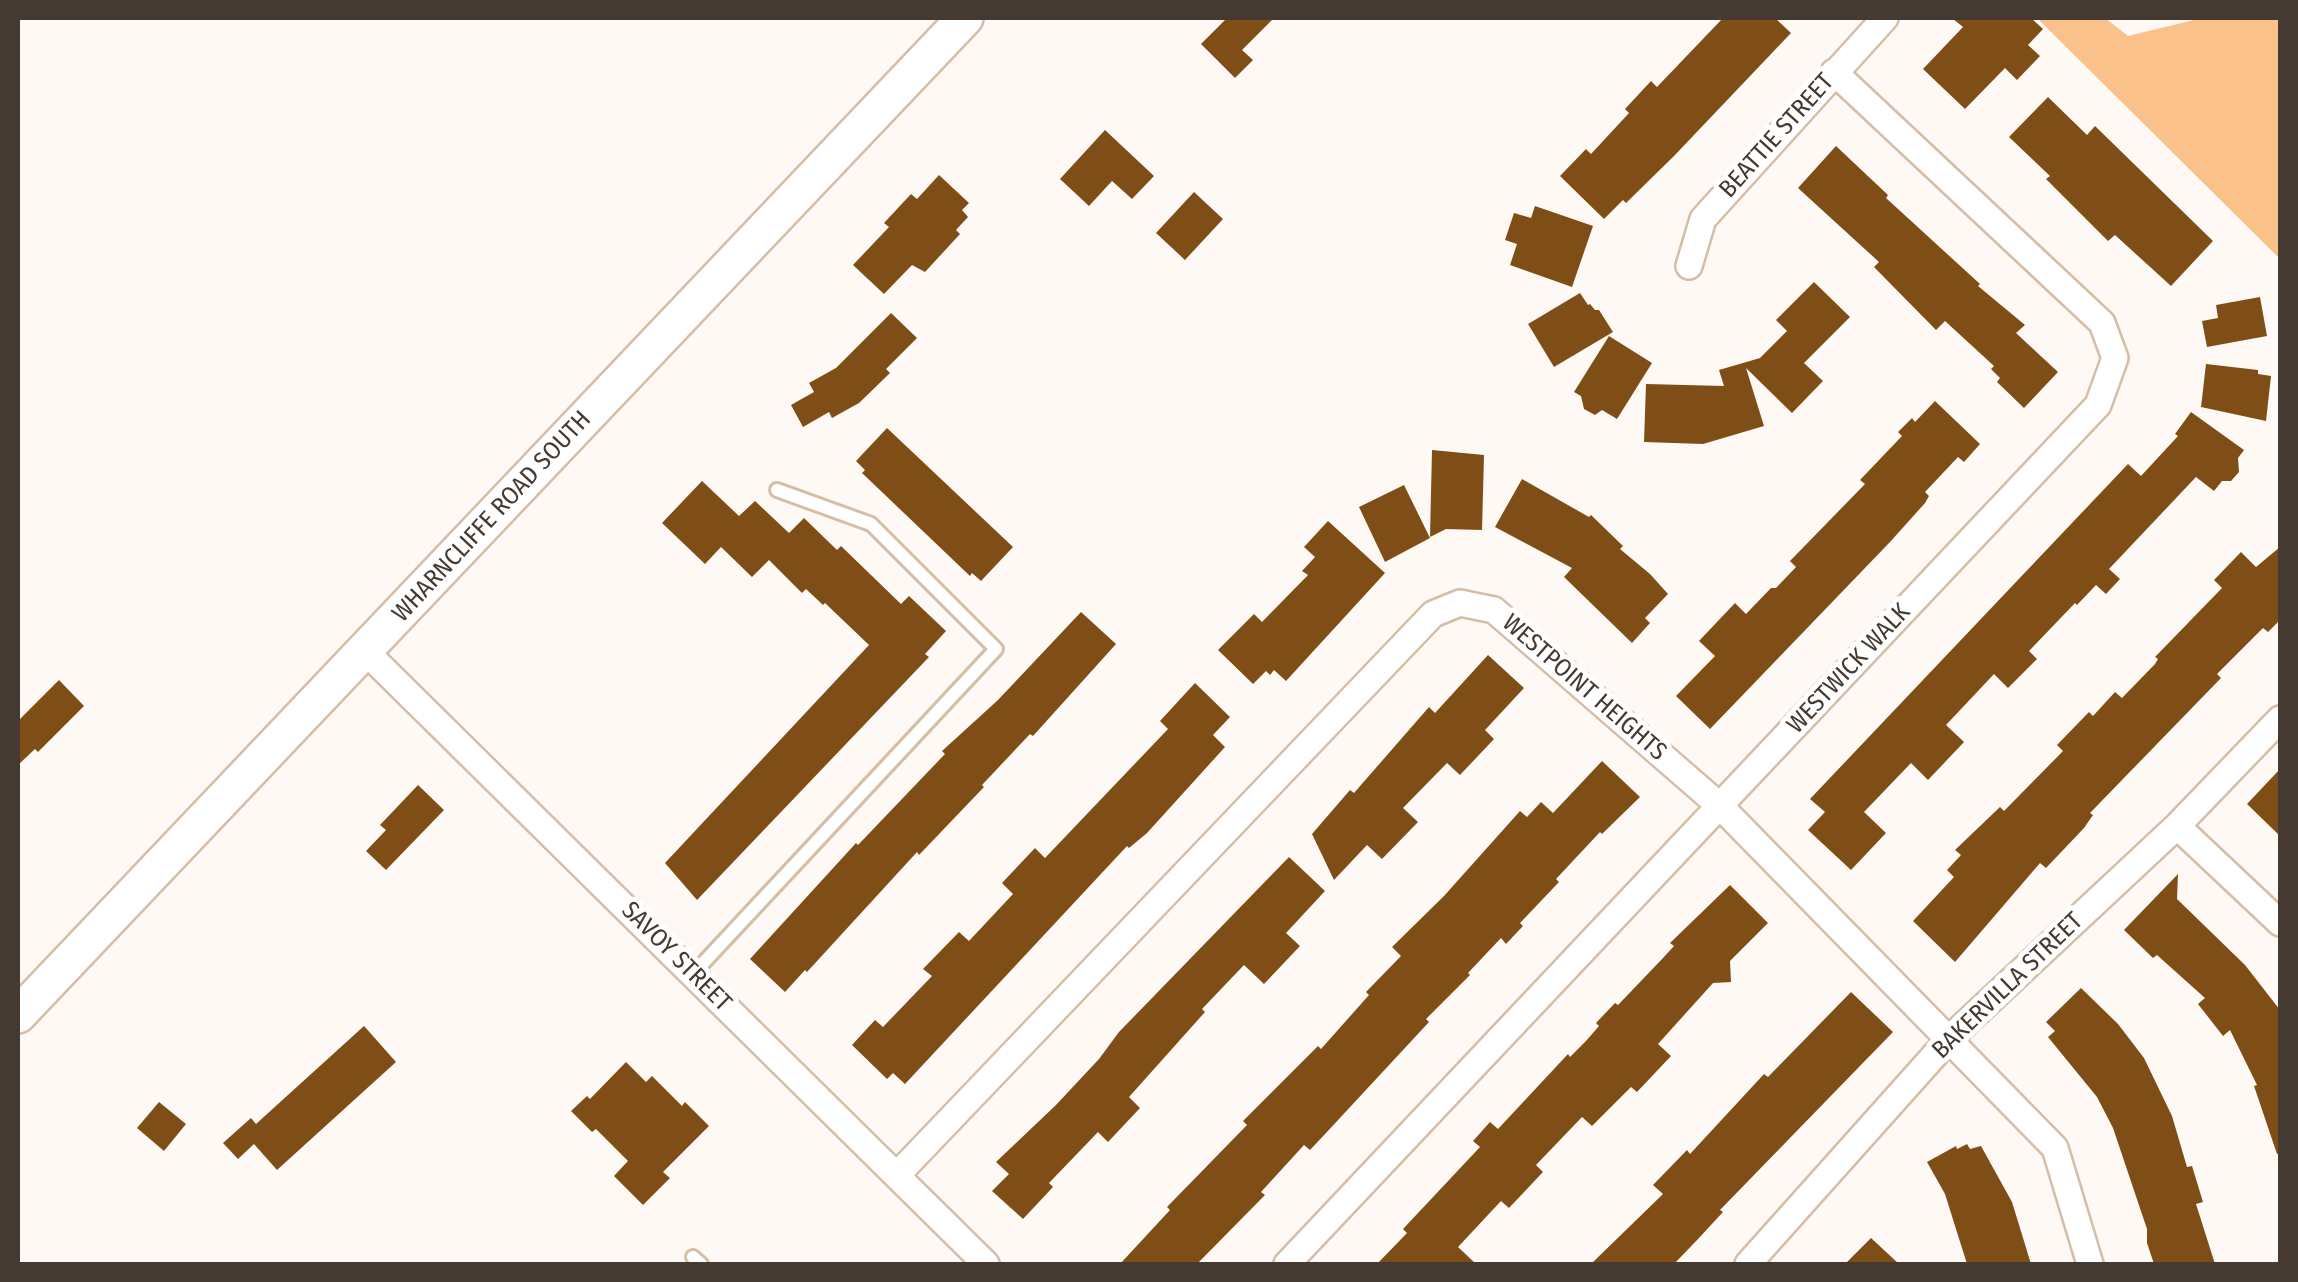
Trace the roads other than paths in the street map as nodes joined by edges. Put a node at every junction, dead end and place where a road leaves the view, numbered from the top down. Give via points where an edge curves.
1 (966, 18) edge
2 (1885, 18) edge
3 (1834, 72) junction
4 (1689, 266) dead end
5 (777, 490) dead end
6 (365, 651) junction
7 (2280, 720) edge
8 (1720, 806) junction
9 (2177, 826) junction
10 (2280, 923) edge
11 (693, 974) junction
12 (18, 1015) edge
13 (1950, 1038) junction
14 (898, 1175) junction
15 (986, 1264) edge
16 (1288, 1264) edge
17 (1748, 1264) edge
18 (2090, 1264) edge

1 - 6 main road, WHARNCLIFFE ROAD SOUTH
2 - 3 street, BEATTIE STREET
3 - 4 street, BEATTIE STREET via 1703,219
3 - 8 street, WESTWICK WALK via 2102,323 2115,358 2098,405
5 - 11 lane via 871,524 996,650
6 - 11 street, SAVOY STREET
6 - 12 main road, WHARNCLIFFE ROAD SOUTH
7 - 9 street, BAKERVILLA STREET
8 - 13 street, WESTPOINT HEIGHTS
8 - 14 street, WESTPOINT HEIGHTS via 1494,610 1460,602 1433,614
8 - 16 street, WESTWICK WALK
9 - 10 street
9 - 13 street, BAKERVILLA STREET
11 - 14 street, SAVOY STREET
13 - 17 street, BAKERVILLA STREET
13 - 18 street, WESTPOINT HEIGHTS via 2054,1148
14 - 15 street, SAVOY STREET

